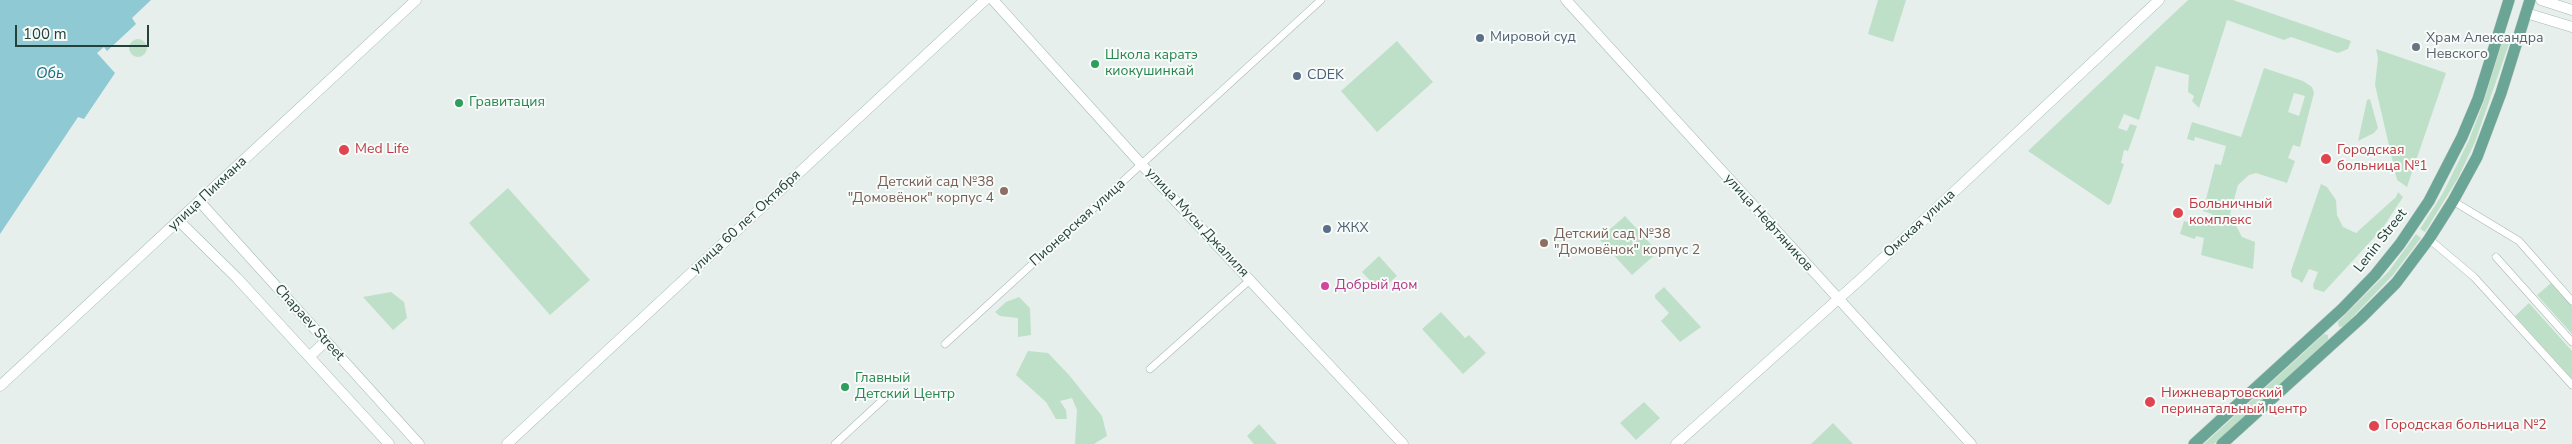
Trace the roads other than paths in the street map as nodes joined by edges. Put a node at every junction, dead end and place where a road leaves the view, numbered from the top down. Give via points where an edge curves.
1 (416, 0) edge
2 (985, 0) edge
3 (993, 0) edge
4 (1321, 0) edge
5 (1566, 0) edge
6 (2159, 0) edge
7 (2510, 0) edge
8 (2530, 0) edge
9 (2541, 0) edge
10 (2572, 10) edge
11 (2526, 13) junction
12 (2572, 27) edge
13 (1142, 164) junction
14 (2453, 201) junction
15 (200, 202) junction
16 (179, 221) junction
17 (2429, 239) junction
18 (2496, 257) dead end
19 (1251, 279) junction
20 (1838, 300) junction
21 (2572, 301) edge
22 (2326, 324) junction
23 (2340, 337) junction
24 (326, 342) junction
25 (2572, 342) edge
26 (945, 344) dead end
27 (310, 356) junction
28 (1150, 368) dead end
29 (2572, 384) edge
30 (0, 386) edge
31 (888, 395) dead end
32 (389, 444) edge
33 (419, 444) edge
34 (506, 444) edge
35 (835, 444) edge
36 (1403, 444) edge
37 (1676, 444) edge
38 (1971, 444) edge
39 (2194, 444) edge
40 (2222, 444) edge

1 - 15 main road, улица Пикмана
2 - 34 main road, улица 60 лет Октября
3 - 13 main road, улица Мусы Джалиля
4 - 13 street, Пионерская улица
5 - 20 main road, улица Нефтяников
6 - 20 main road, Омская улица
7 - 11 main road
7 - 22 main road, Lenin Street via 2471,118 2441,181 2392,255
8 - 11 main road
9 - 10 main road
11 - 12 main road
11 - 14 main road via 2487,132
13 - 19 main road, улица Мусы Джалиля
13 - 26 street, Пионерская улица
14 - 17 main road
14 - 21 street via 2519,240
15 - 16 main road, улица Пикмана
15 - 24 main road, Chapaev Street
16 - 27 main road, Chapaev Street
16 - 30 main road, улица Пикмана
17 - 23 main road via 2396,283
17 - 29 street via 2474,277
18 - 25 street
19 - 28 street
19 - 36 main road, улица Мусы Джалиля
20 - 37 main road, Омская улица
20 - 38 main road, улица Нефтяников
22 - 23 main road
22 - 39 main road, Lenin Street
23 - 40 main road
24 - 27 main road
24 - 33 main road, Chapaev Street
27 - 32 main road, Chapaev Street
31 - 35 street

